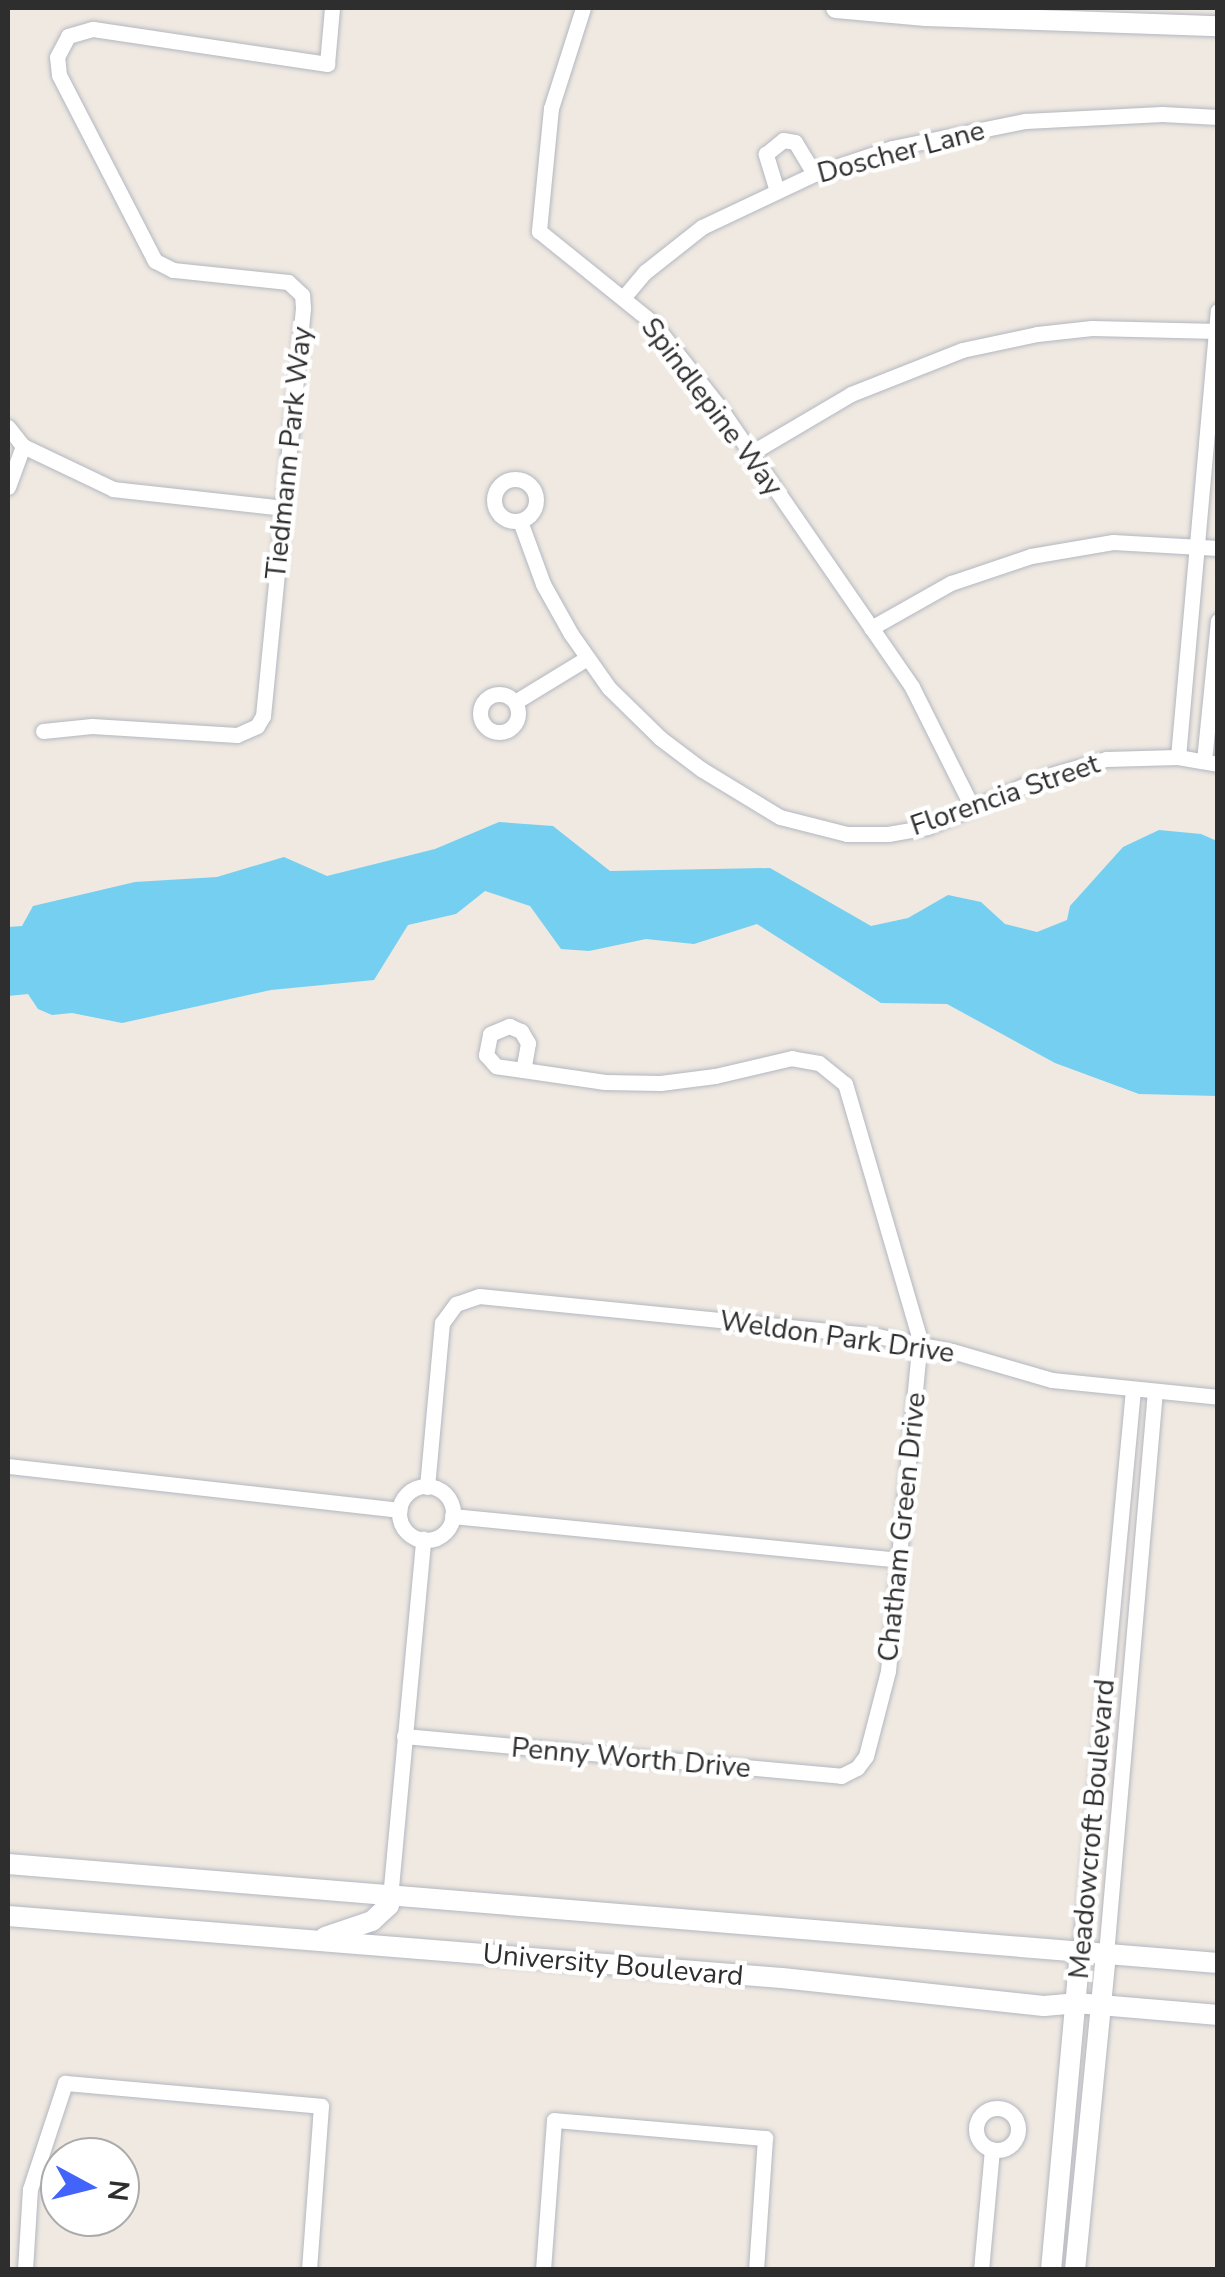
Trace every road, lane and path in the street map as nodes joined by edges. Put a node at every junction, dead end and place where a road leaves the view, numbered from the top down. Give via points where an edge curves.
1 (332, 8) edge
2 (583, 8) edge
3 (836, 8) edge
4 (1218, 26) edge
5 (1218, 117) edge
6 (814, 174) junction
7 (777, 190) junction
8 (624, 298) junction
9 (1218, 311) edge
10 (1217, 330) edge
11 (8, 427) edge
12 (24, 446) junction
13 (751, 453) junction
14 (8, 456) edge
15 (8, 487) edge
16 (284, 508) junction
17 (520, 521) dead end
18 (1197, 546) junction
19 (1218, 548) edge
20 (1218, 622) edge
21 (871, 628) junction
22 (588, 658) junction
23 (515, 702) dead end
24 (43, 732) dead end
25 (1178, 757) junction
26 (1211, 763) edge
27 (972, 807) junction
28 (523, 1070) dead end
29 (920, 1344) junction
30 (1133, 1389) junction
31 (1155, 1391) junction
32 (1218, 1397) edge
33 (8, 1466) edge
34 (428, 1487) junction
35 (400, 1510) junction
36 (452, 1516) junction
37 (423, 1540) junction
38 (900, 1560) junction
39 (404, 1736) junction
40 (857, 1768) joint
41 (8, 1864) edge
42 (390, 1898) junction
43 (8, 1916) edge
44 (313, 1941) junction
45 (1080, 1952) junction
46 (1106, 1954) junction
47 (1218, 1963) edge
48 (1076, 2003) junction
49 (1101, 2005) junction
50 (1218, 2015) edge
51 (992, 2150) dead end
52 (26, 2270) edge
53 (309, 2270) edge
54 (543, 2270) edge
55 (756, 2270) edge
56 (981, 2270) edge
57 (1051, 2270) edge
58 (1075, 2270) edge

1 - 16 street, Tiedmann Park Way via 328,64 93,30 68,36 57,58 59,75 155,261 173,270 288,282 302,295
2 - 8 street, Spindlepine Way via 551,108 539,230
3 - 4 main road
5 - 6 street, Doscher Lane via 1026,121 908,144
6 - 7 street, Doscher Lane
6 - 7 street via 795,142 782,140 766,154
7 - 8 street, Doscher Lane via 702,227
8 - 13 street, Spindlepine Way via 686,362
9 - 10 street
10 - 13 street via 1092,328 962,350 851,394
10 - 18 street
11 - 12 street
12 - 14 street
12 - 15 street
12 - 16 street via 113,489
13 - 21 street, Spindlepine Way
16 - 24 street, Tiedmann Park Way via 266,706 249,731 92,726
17 - 22 street, Florencia Street via 543,584
18 - 19 street
18 - 21 street via 1113,542 1031,556 950,584
18 - 25 street
20 - 26 street
21 - 27 street, Spindlepine Way via 912,687
22 - 23 street
22 - 27 street, Florencia Street via 660,738 780,817 847,834 888,834 927,827
25 - 26 street, Florencia Street
25 - 27 street, Florencia Street via 1092,762
28 - 29 street, Chatham Green Drive via 660,1083 780,1060 819,1063 851,1097
29 - 30 street, Weldon Park Drive via 1052,1380
29 - 34 street, Weldon Park Drive via 485,1296 456,1304 442,1322
29 - 38 street, Chatham Green Drive
30 - 31 street, Weldon Park Drive
30 - 45 street, Meadowcroft Boulevard
31 - 32 street, Weldon Park Drive
31 - 46 street, Meadowcroft Boulevard
33 - 35 street
34 - 35 street via 409,1492
34 - 36 street via 446,1494
35 - 37 street via 405,1532
36 - 37 street via 442,1534
36 - 38 street
37 - 39 street
38 - 40 street, Chatham Green Drive via 888,1671
39 - 40 street, Penny Worth Drive via 832,1776
39 - 42 street
41 - 42 main road, University Boulevard
42 - 44 main road via 372,1920
42 - 45 main road, University Boulevard
43 - 44 main road, University Boulevard
44 - 48 main road, University Boulevard via 1044,2006
45 - 46 main road, University Boulevard
45 - 48 main road, Meadowcroft Boulevard
46 - 47 main road, University Boulevard
46 - 49 main road, Meadowcroft Boulevard
48 - 49 main road, University Boulevard
48 - 57 main road, Meadowcroft Boulevard
49 - 50 main road, University Boulevard
49 - 58 main road, Meadowcroft Boulevard
51 - 56 street
52 - 53 street via 30,2188 65,2084 321,2106
54 - 55 street via 554,2120 765,2138

